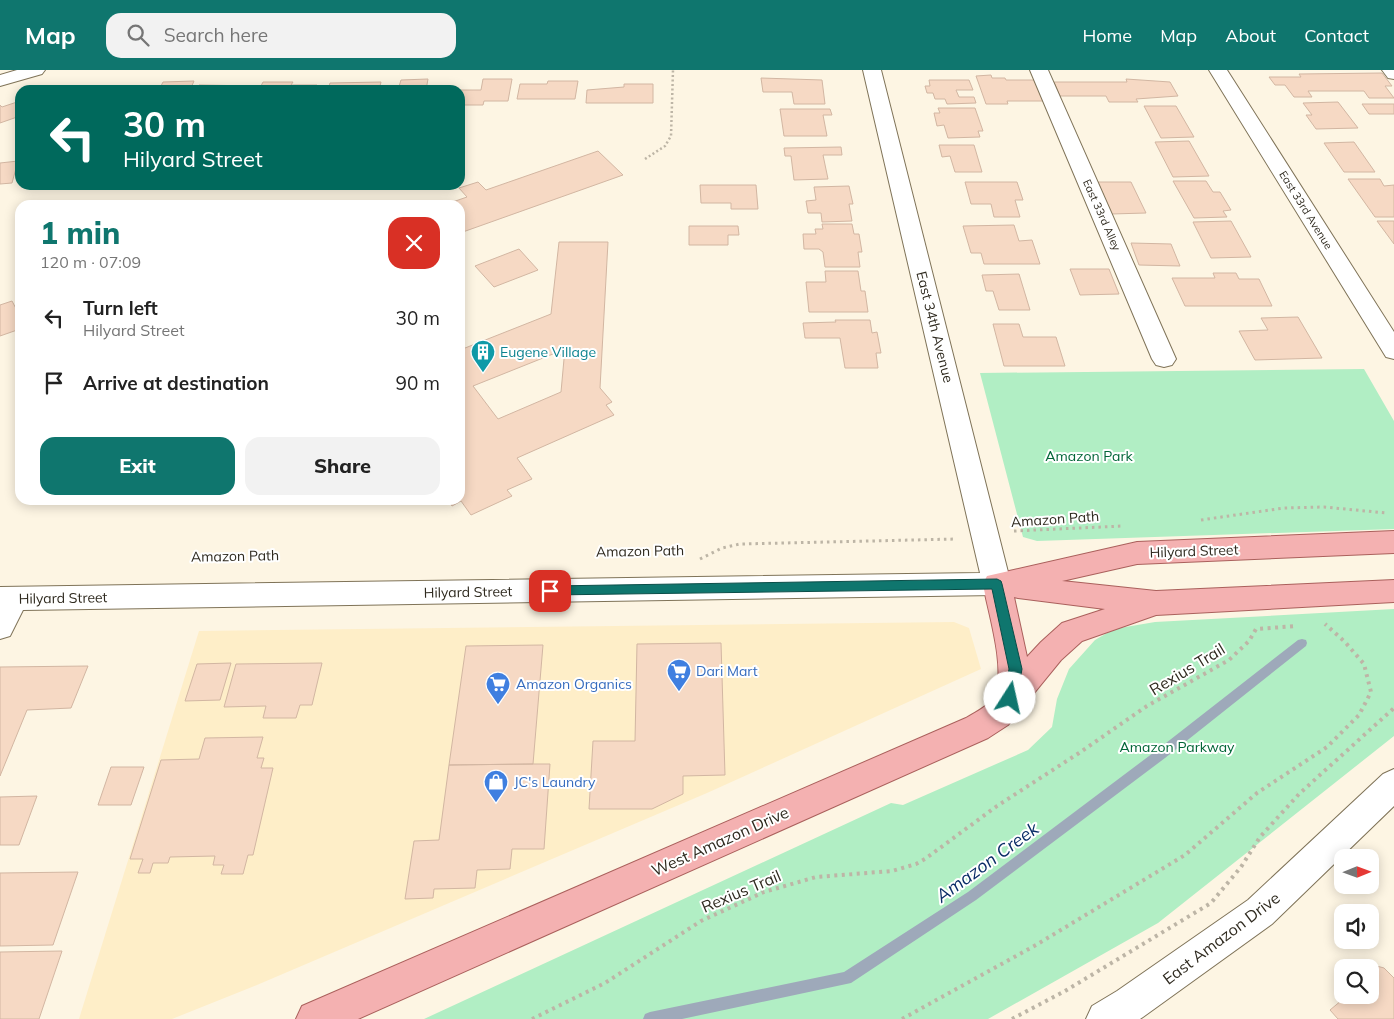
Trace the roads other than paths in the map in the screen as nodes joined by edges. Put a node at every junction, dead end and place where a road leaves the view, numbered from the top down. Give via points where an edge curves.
1 (36, 70) edge
2 (872, 70) edge
3 (1039, 70) edge
4 (1218, 70) edge
5 (1391, 70) edge
6 (1394, 74) edge
7 (0, 81) edge
8 (1394, 350) edge
9 (1164, 359) dead end
10 (1394, 542) edge
11 (997, 584) junction
12 (1394, 591) edge
13 (7, 599) edge
14 (1156, 603) junction
15 (0, 627) edge
16 (1010, 698) junction
17 (1394, 784) edge
18 (315, 1019) edge
19 (1105, 1019) edge

1 - 7 street
2 - 11 street, East 34th Avenue
3 - 9 street, East 33rd Alley
4 - 8 street, East 33rd Avenue
5 - 6 street
10 - 11 main road, Hilyard Street via 1137,553
11 - 13 street, Hilyard Street
11 - 14 main road, Hilyard Street
11 - 16 main road, West Amazon Drive via 1016,669
12 - 14 main road, Hilyard Street
13 - 15 street
14 - 16 main road via 1072,632
16 - 18 main road, West Amazon Drive via 997,715 977,728
17 - 19 street, East Amazon Drive via 1260,912

